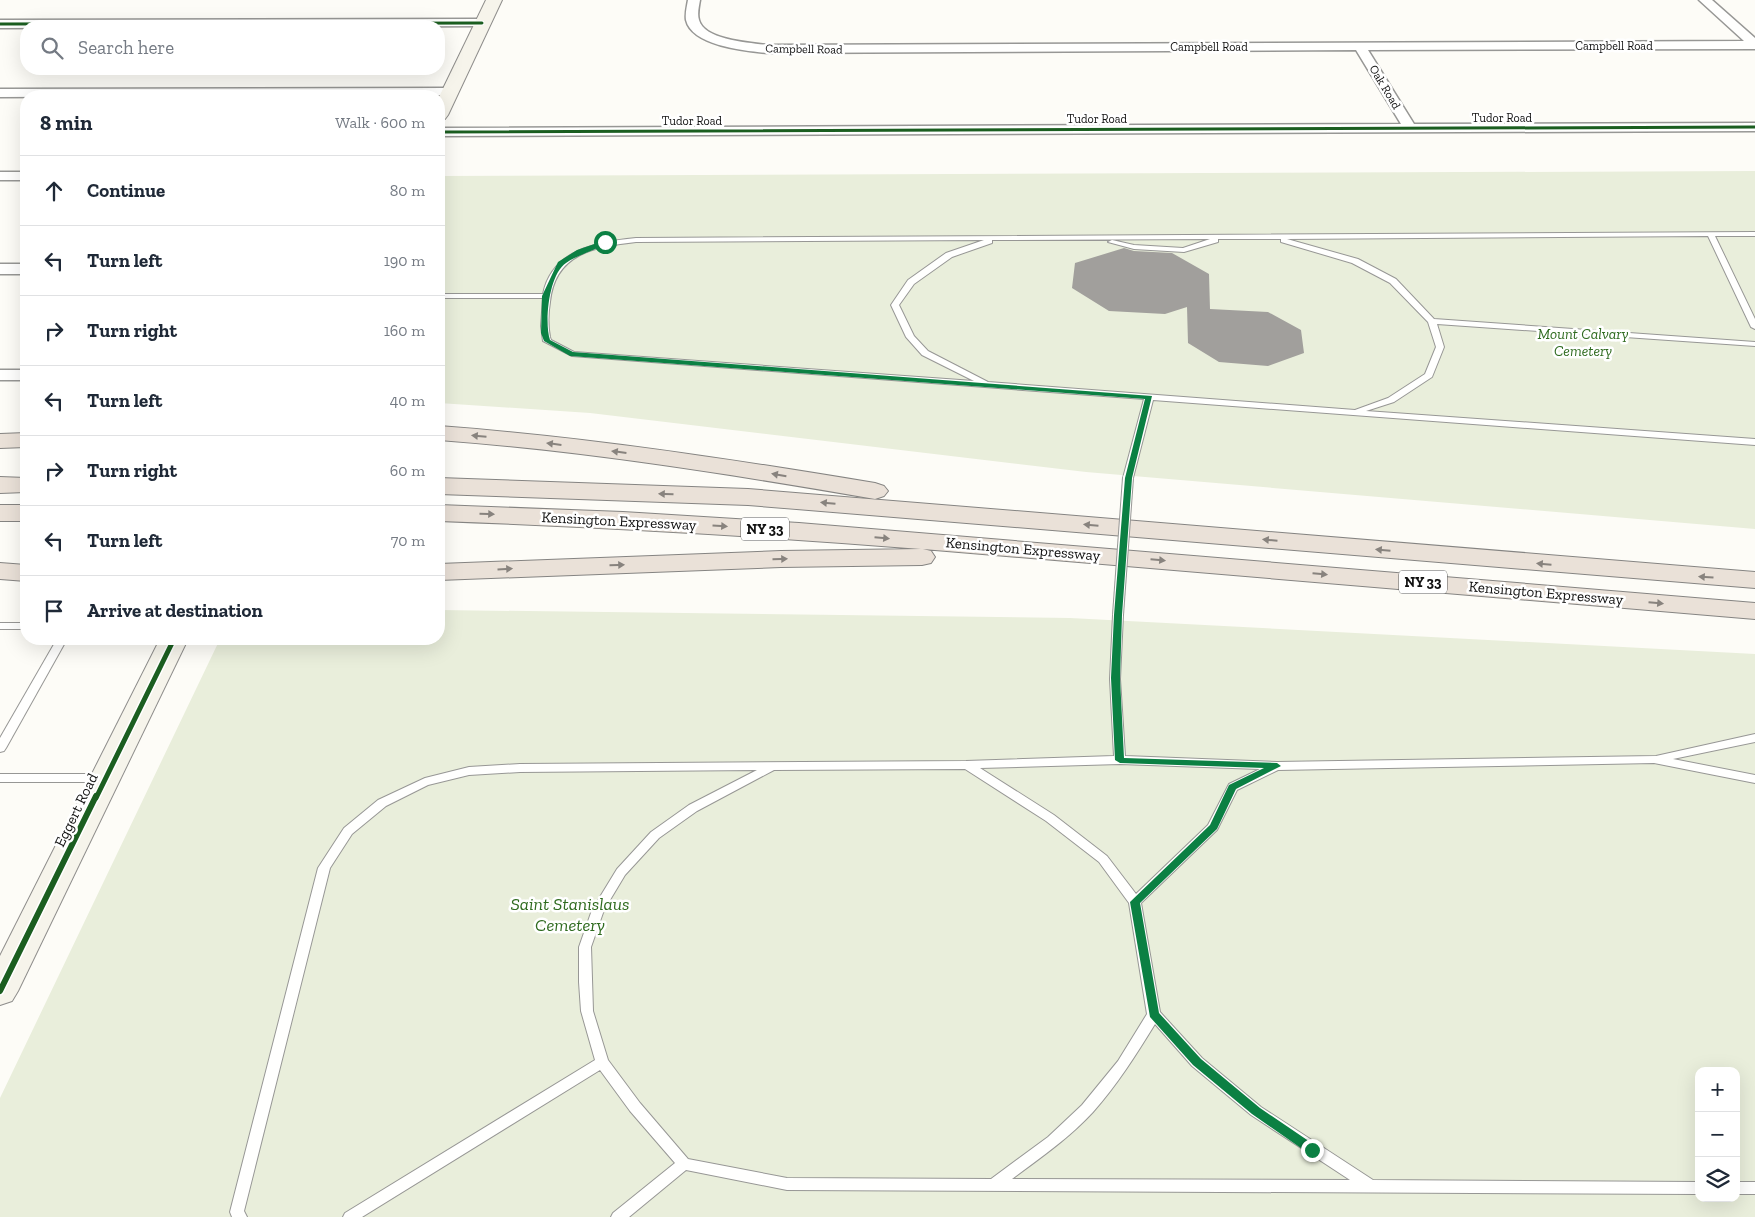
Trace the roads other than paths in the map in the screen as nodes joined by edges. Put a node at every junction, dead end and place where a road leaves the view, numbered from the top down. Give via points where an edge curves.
1 (494, 0) edge
2 (694, 0) edge
3 (1705, 0) edge
4 (445, 23) edge
5 (482, 23) junction
6 (0, 24) edge
7 (20, 24) edge
8 (1755, 45) edge
9 (1360, 47) junction
10 (445, 92) edge
11 (450, 92) junction
12 (0, 93) edge
13 (20, 93) edge
14 (445, 102) edge
15 (1755, 126) edge
16 (1410, 128) junction
17 (445, 132) edge
18 (0, 176) edge
19 (20, 176) edge
20 (1710, 234) junction
21 (1755, 234) edge
22 (1273, 236) junction
23 (1223, 237) junction
24 (998, 238) junction
25 (1094, 238) junction
26 (0, 269) edge
27 (20, 269) edge
28 (445, 296) edge
29 (545, 296) junction
30 (1432, 320) junction
31 (1755, 327) edge
32 (1755, 344) edge
33 (0, 375) edge
34 (20, 375) edge
35 (990, 386) junction
36 (1149, 397) junction
37 (1352, 412) junction
38 (445, 434) edge
39 (20, 440) edge
40 (0, 441) edge
41 (1755, 442) edge
42 (0, 485) edge
43 (20, 485) edge
44 (445, 486) edge
45 (0, 513) edge
46 (20, 513) edge
47 (445, 513) edge
48 (1051, 522) junction
49 (1092, 555) junction
50 (0, 571) edge
51 (445, 572) edge
52 (20, 573) edge
53 (1755, 580) edge
54 (1755, 611) edge
55 (0, 626) edge
56 (20, 626) edge
57 (59, 645) edge
58 (171, 645) edge
59 (1755, 738) edge
60 (0, 748) edge
61 (1654, 759) junction
62 (1120, 760) junction
63 (966, 765) junction
64 (1277, 766) junction
65 (772, 767) junction
66 (0, 778) edge
67 (106, 778) junction
68 (1755, 779) edge
69 (1135, 902) junction
70 (0, 991) edge
71 (1154, 1014) junction
72 (602, 1062) junction
73 (684, 1164) junction
74 (992, 1186) junction
75 (1373, 1187) junction
76 (1695, 1188) edge
77 (1740, 1188) edge
78 (1755, 1188) edge
79 (240, 1217) edge
80 (350, 1217) edge
81 (618, 1217) edge

1 - 5 street
2 - 9 street, Campbell Road via 692,21 708,35 733,44 768,49
3 - 8 street
4 - 5 street
5 - 11 street
6 - 7 street
8 - 9 street, Campbell Road
9 - 16 street, Oak Road
10 - 11 street
11 - 14 street
12 - 13 street
15 - 16 street, Tudor Road
16 - 17 street, Tudor Road
18 - 19 street
20 - 21 lane
20 - 22 lane
20 - 31 lane
22 - 23 lane
22 - 30 lane via 1355,261 1393,281
23 - 25 lane
23 - 25 lane via 1184,250 1134,247
24 - 25 lane
24 - 29 lane via 605,242 560,263
24 - 35 lane via 949,255 911,282 895,305 910,337 925,353
26 - 27 street
28 - 29 lane
29 - 35 lane via 544,333 548,341 572,354
30 - 32 lane
30 - 37 lane via 1440,348 1429,375 1391,400
33 - 34 street
35 - 36 lane
36 - 37 lane
36 - 62 lane, bridge via 1128,478 1116,678
37 - 41 lane
48 -> 38 highway via 699,462
39 - 40 highway
42 - 43 highway
48 -> 44 highway, Kensington Expressway / NY 33 via 748,497
45 - 46 highway
47 -> 49 highway, Kensington Expressway / NY 33 via 633,520
53 -> 48 highway, Kensington Expressway / NY 33
51 -> 49 highway via 781,559
49 -> 54 highway, Kensington Expressway / NY 33
50 - 52 highway
55 - 56 lane
57 - 60 lane
58 - 67 street, Eggert Road
59 - 61 lane
61 - 64 lane
61 - 68 lane
62 - 63 lane
62 - 64 lane
63 - 65 lane
63 - 69 lane via 1050,818 1103,859
64 - 69 lane via 1233,787 1213,827
65 - 72 lane via 693,808 655,835 621,872 598,910 585,947 585,982 587,1011
65 - 79 lane via 469,771 425,782 391,798 348,831 324,868 237,1212
66 - 67 lane
67 - 70 street, Eggert Road
69 - 71 lane
71 - 74 lane via 1123,1066 1086,1109 1053,1141
71 - 75 lane via 1197,1062 1256,1111
72 - 73 lane
72 - 80 lane
73 - 74 lane via 787,1184
73 - 81 lane
74 - 75 lane
75 - 76 lane
77 - 78 lane

